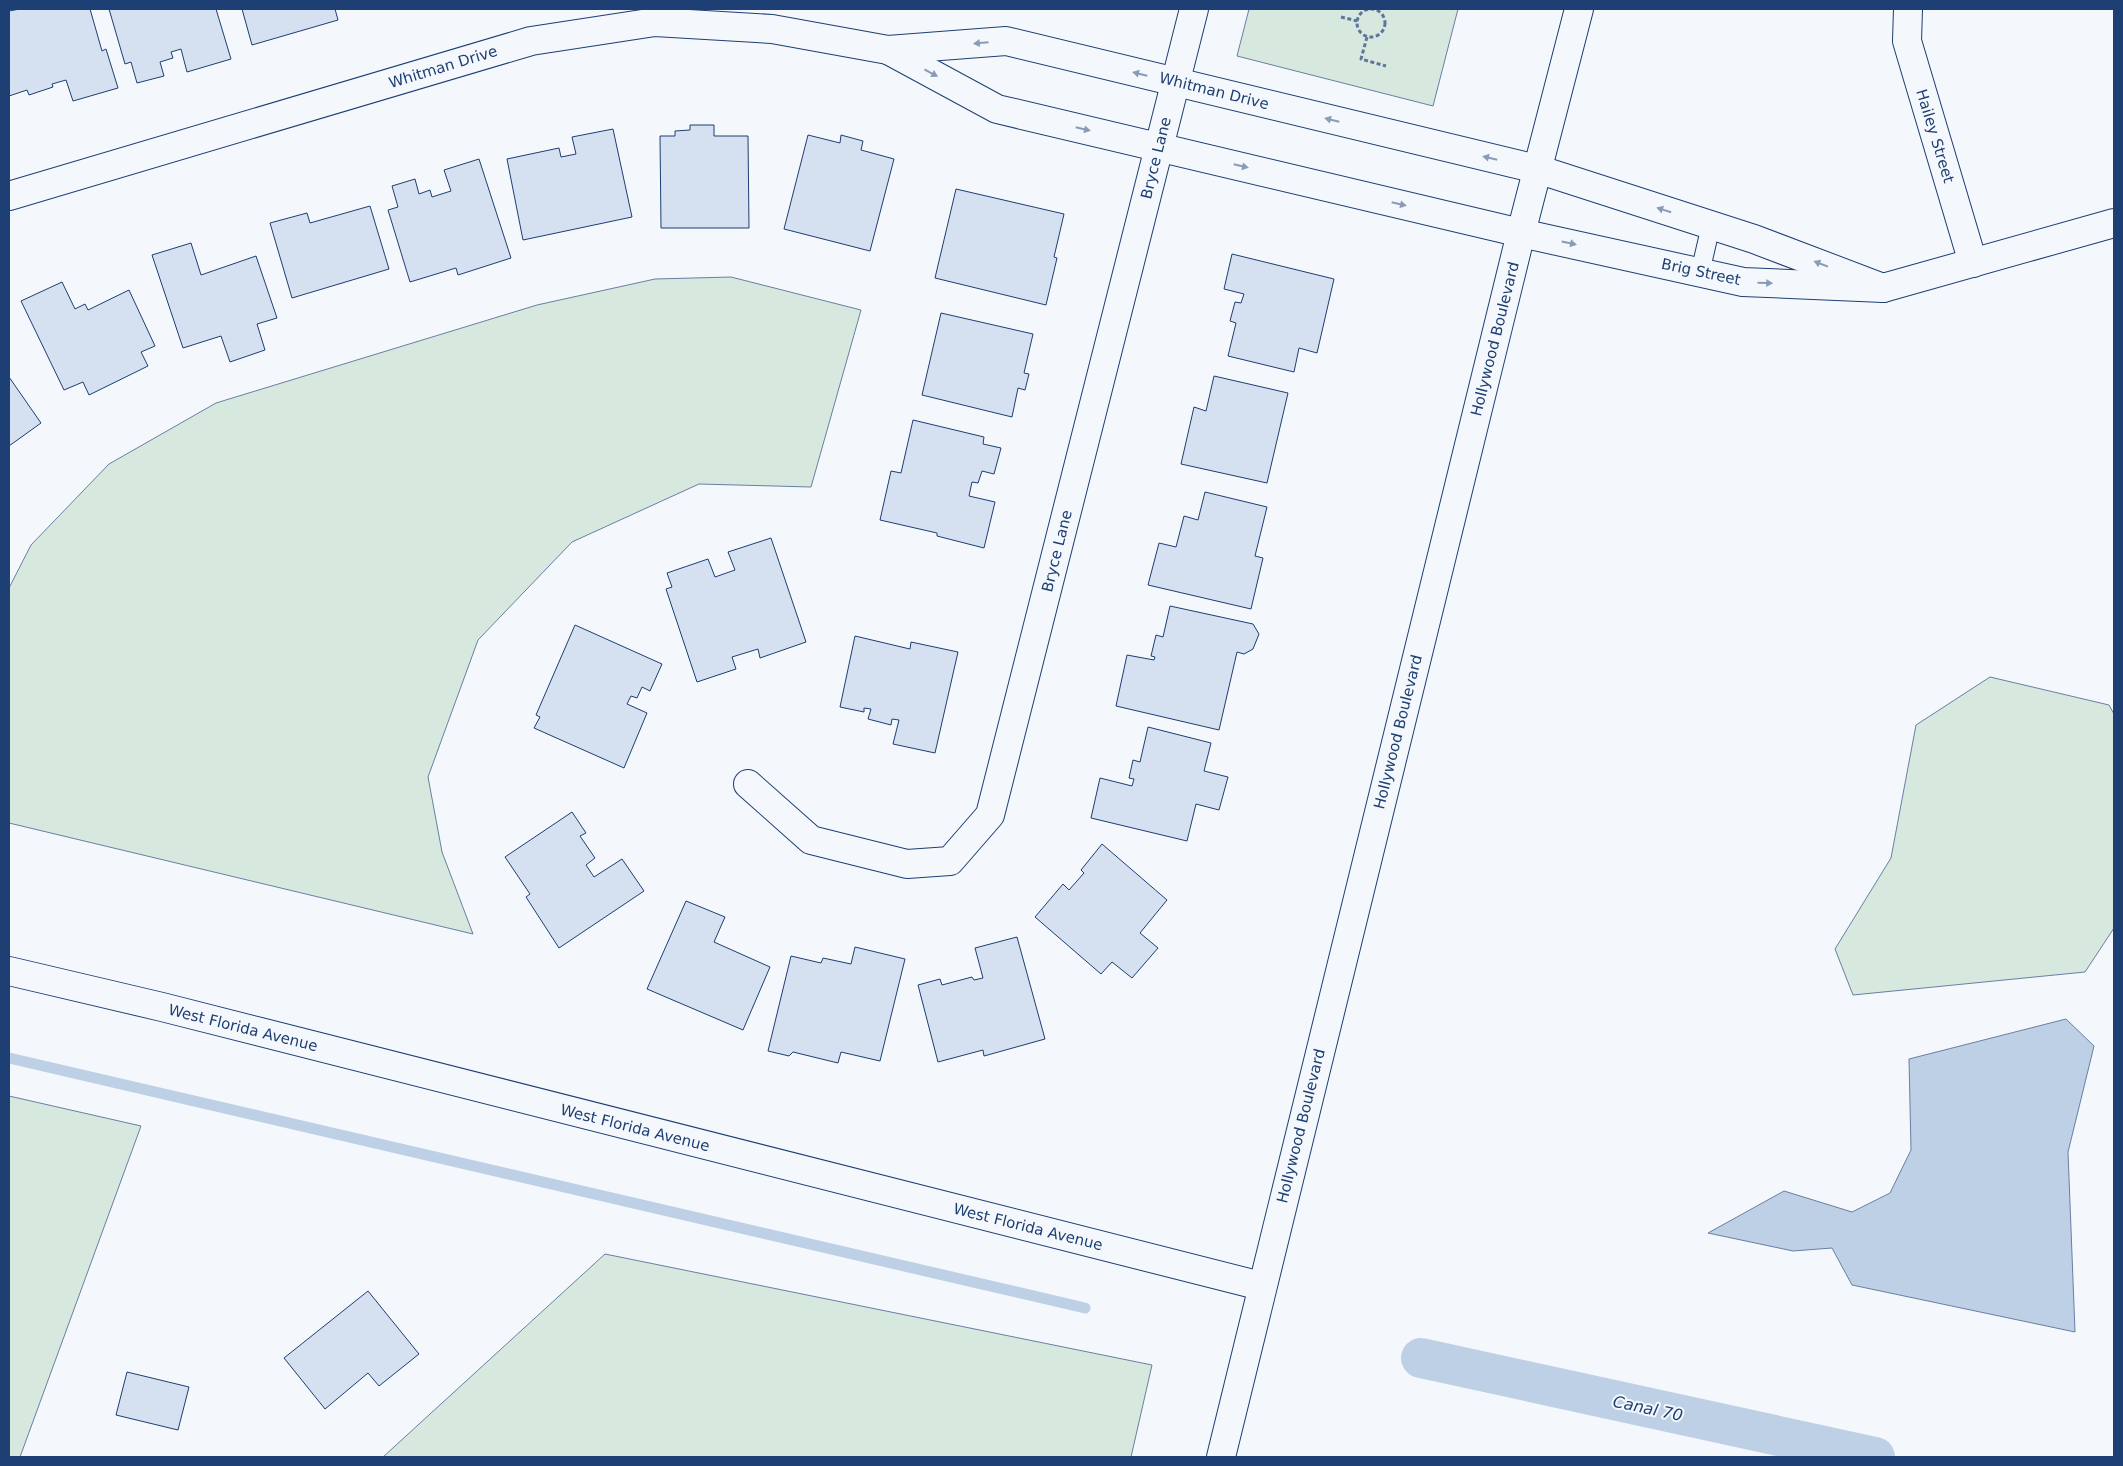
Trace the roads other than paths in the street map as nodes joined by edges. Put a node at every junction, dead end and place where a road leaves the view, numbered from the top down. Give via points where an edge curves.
1 (1194, 9) edge
2 (1580, 9) edge
3 (1908, 9) edge
4 (888, 50) junction
5 (1176, 82) junction
6 (1159, 147) junction
7 (1537, 169) junction
8 (9, 196) edge
9 (2114, 222) edge
10 (1711, 225) junction
11 (1521, 233) junction
12 (1973, 263) junction
13 (1700, 273) junction
14 (1883, 288) junction
15 (748, 784) dead end
16 (9, 971) edge
17 (1261, 1286) junction
18 (1221, 1457) edge

1 - 5 street, Bryce Lane
2 - 7 street, Hollywood Boulevard
3 - 12 street, Hailey Street via 1907,41
5 -> 4 street, Whitman Drive via 1006,41
4 -> 6 street, Whitman Drive via 997,109
4 - 8 street, Whitman Drive via 772,29 655,22 531,41
5 - 6 street, Bryce Lane
7 -> 5 street, Whitman Drive
6 -> 11 street, Whitman Drive
6 - 15 street, Bryce Lane via 990,815 950,861 907,864 812,840
10 -> 7 street
7 - 11 street, Hollywood Boulevard
9 - 12 street, Brig Street
10 - 13 lane
14 -> 10 street
11 -> 13 street, Brig Street
11 - 17 street, Hollywood Boulevard
12 - 14 street, Brig Street
13 -> 14 street, Brig Street via 1743,282
16 - 17 street, West Florida Avenue
17 - 18 street, Hollywood Boulevard

